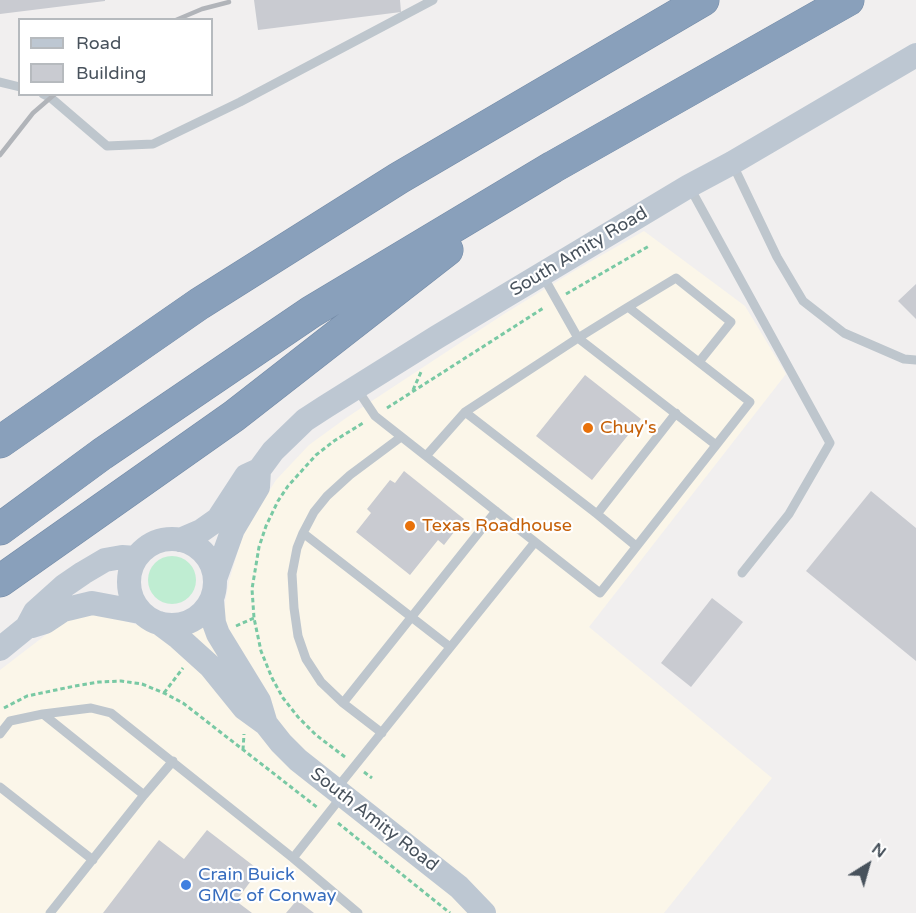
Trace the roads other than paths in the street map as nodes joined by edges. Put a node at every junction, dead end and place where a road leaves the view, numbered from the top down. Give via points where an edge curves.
1 (432, 0) edge
2 (703, 0) edge
3 (848, 0) edge
4 (916, 55) edge
5 (0, 82) edge
6 (18, 86) edge
7 (47, 96) edge
8 (732, 163) junction
9 (553, 167) junction
10 (689, 186) junction
11 (542, 274) junction
12 (628, 307) junction
13 (578, 338) junction
14 (916, 360) edge
15 (699, 362) junction
16 (356, 387) junction
17 (465, 412) junction
18 (676, 413) junction
19 (401, 437) junction
20 (0, 442) edge
21 (717, 445) junction
22 (426, 456) junction
23 (259, 470) junction
24 (496, 511) junction
25 (597, 514) junction
26 (0, 529) edge
27 (303, 533) junction
28 (180, 540) junction
29 (535, 542) junction
30 (636, 546) junction
31 (136, 558) junction
32 (742, 573) dead end
33 (0, 581) edge
34 (213, 589) junction
35 (411, 617) junction
36 (150, 618) junction
37 (27, 627) junction
38 (0, 648) edge
39 (450, 648) junction
40 (343, 703) junction
41 (43, 714) junction
42 (266, 724) junction
43 (382, 733) junction
44 (0, 734) edge
45 (173, 761) junction
46 (0, 787) edge
47 (340, 792) junction
48 (144, 795) junction
49 (293, 858) junction
50 (93, 860) junction
51 (50, 913) edge
52 (358, 913) edge
53 (484, 913) edge

1 - 7 lane via 153,144 107,146
2 - 20 highway via 399,178 199,304
3 - 9 highway
4 - 8 main road, South Amity Road
5 - 6 lane
8 - 10 main road, South Amity Road
8 - 14 lane via 803,301 844,333 904,359
9 - 26 highway via 310,312 102,453
9 - 33 highway via 234,416
10 - 11 main road, South Amity Road
10 - 32 lane via 830,443 789,514
11 - 13 lane
11 - 16 main road, South Amity Road
12 - 13 lane
12 - 15 lane
12 - 15 lane via 676,278 731,322
13 - 17 lane
13 - 18 lane
15 - 21 lane via 750,402
16 - 19 lane via 375,416
16 - 23 main road, South Amity Road via 305,420
17 - 22 lane
17 - 25 lane
18 - 21 lane
18 - 25 lane
19 - 22 lane
19 - 27 lane via 327,496
21 - 30 lane
22 - 24 lane
23 - 28 main road, South Amity Road via 246,476 218,519
23 - 34 main road, South Amity Road via 258,487 234,529
24 - 29 lane
24 - 35 lane
25 - 30 lane
27 - 35 lane
27 - 40 lane via 292,574 298,636 306,659 321,682
28 - 31 main road via 155,542
28 - 34 main road via 191,543 208,558 213,568
29 - 30 lane via 600,593
29 - 39 lane
31 - 36 main road via 129,591
31 - 37 main road via 105,561 83,573 35,612
34 - 36 main road via 205,610 195,619 171,626
34 - 42 main road, South Amity Road via 214,624 259,701
35 - 39 lane
35 - 40 lane
36 - 37 main road via 92,603 63,610 45,622
36 - 42 main road, South Amity Road via 196,652 244,708
37 - 38 main road
39 - 43 lane
40 - 43 lane
41 - 44 lane via 10,721
41 - 45 lane via 91,708 111,713
41 - 48 lane
42 - 47 main road, South Amity Road via 298,760
43 - 47 lane
45 - 48 lane
45 - 49 lane
46 - 50 lane
47 - 49 lane
47 - 53 main road, South Amity Road via 459,887
48 - 50 lane
49 - 52 lane
50 - 51 lane

